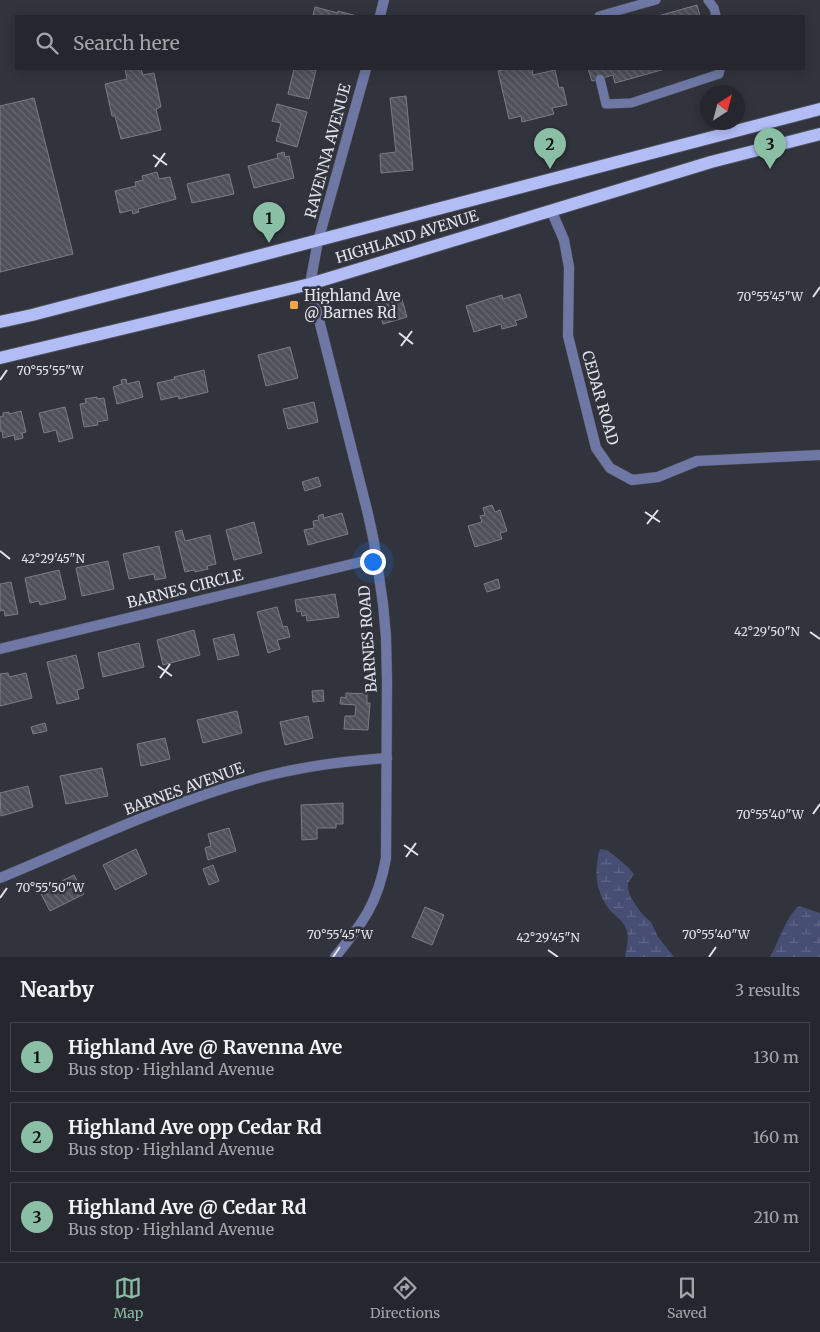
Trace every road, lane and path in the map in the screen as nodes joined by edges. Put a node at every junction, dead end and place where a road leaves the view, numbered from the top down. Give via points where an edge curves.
1 (384, 0) edge
2 (656, 0) edge
3 (708, 0) edge
4 (380, 15) edge
5 (603, 15) edge
6 (716, 15) edge
7 (366, 70) edge
8 (720, 70) edge
9 (600, 79) dead end
10 (820, 109) edge
11 (820, 134) edge
12 (551, 210) junction
13 (318, 241) junction
14 (310, 284) junction
15 (0, 322) edge
16 (0, 358) edge
17 (820, 455) edge
18 (377, 558) junction
19 (0, 649) edge
20 (387, 758) junction
21 (0, 878) edge
22 (335, 957) edge

1 - 4 street
2 - 5 lane
3 - 6 lane
7 - 13 street, RAVENNA AVENUE
8 - 9 lane via 719,74 631,103 606,104
10 - 13 main road, HIGHLAND AVENUE
11 - 12 main road, HIGHLAND AVENUE
12 - 14 main road, HIGHLAND AVENUE
12 - 17 street, CEDAR ROAD via 564,240 569,267 568,336 596,448 610,468 632,480 658,477 697,461
13 - 14 street, RAVENNA AVENUE
13 - 15 main road, HIGHLAND AVENUE
14 - 16 main road, HIGHLAND AVENUE
14 - 18 street, BARNES ROAD
18 - 19 street, BARNES CIRCLE
18 - 20 street, BARNES ROAD via 386,637
20 - 21 street, BARNES AVENUE via 346,761 255,779 189,801
20 - 22 street, BARNES ROAD via 386,858 382,879 365,919

